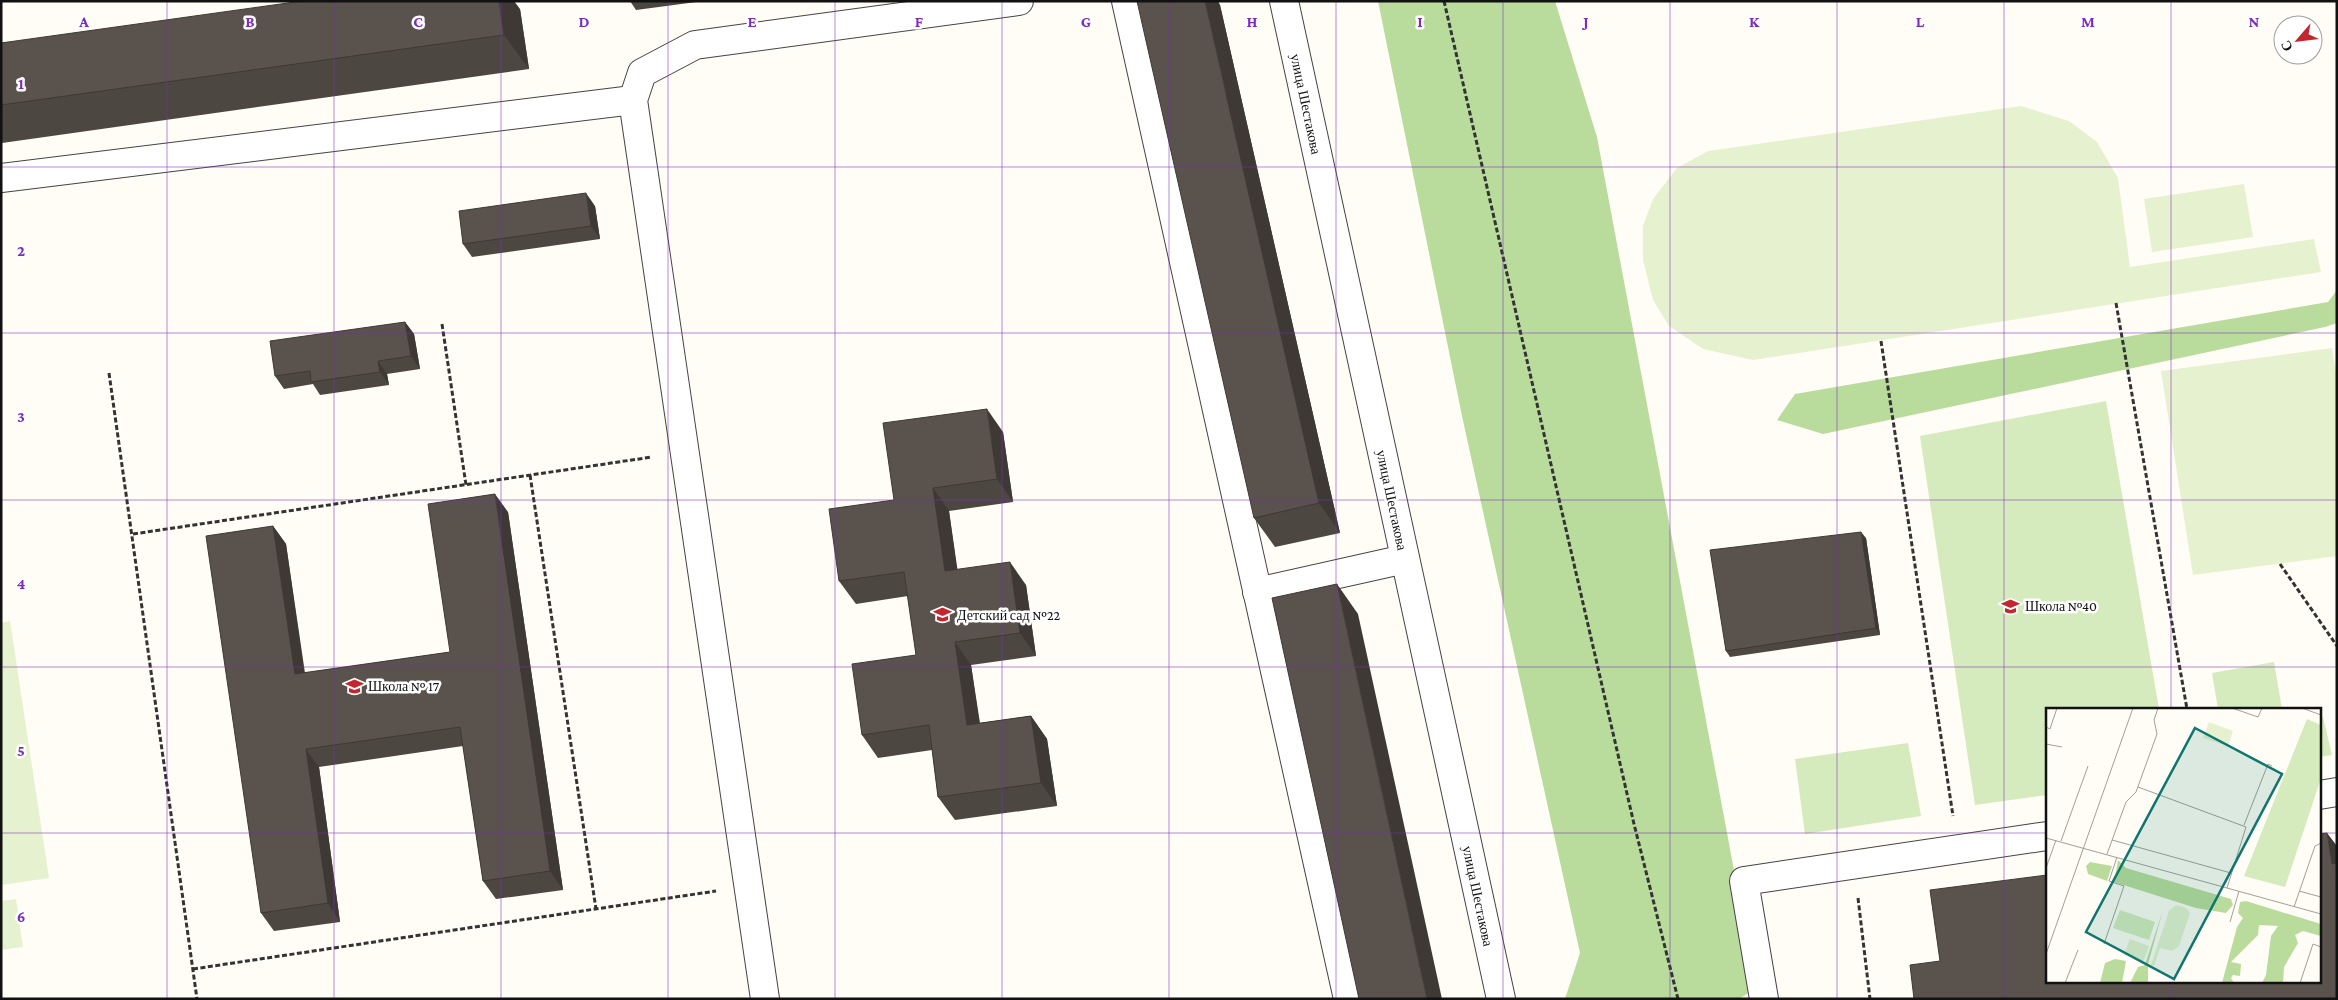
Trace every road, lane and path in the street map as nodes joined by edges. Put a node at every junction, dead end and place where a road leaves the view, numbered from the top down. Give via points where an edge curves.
1 (1019, 1) edge
2 (1126, 1) edge
3 (1284, 1) edge
4 (1444, 1) edge
5 (633, 100) junction
6 (1, 178) edge
7 (2116, 303) dead end
8 (442, 324) dead end
9 (1881, 341) dead end
10 (109, 372) dead end
11 (684, 452) junction
12 (530, 475) junction
13 (466, 485) junction
14 (133, 534) junction
15 (1405, 559) junction
16 (2280, 564) dead end
17 (1257, 592) junction
18 (2337, 646) edge
19 (2187, 708) edge
20 (2337, 792) edge
21 (2320, 795) edge
22 (2046, 836) edge
23 (1958, 849) junction
24 (1854, 864) junction
25 (748, 886) junction
26 (596, 909) junction
27 (193, 969) junction
28 (197, 999) edge
29 (765, 999) edge
30 (1348, 999) edge
31 (1501, 999) edge
32 (1678, 999) edge
33 (1764, 999) edge
34 (1870, 999) edge

1 - 5 street via 695,45 642,73
2 - 17 street
3 - 15 street, улица Шестакова
4 - 32 path via 1634,824
5 - 6 street
5 - 11 street
7 - 19 path
8 - 13 path
9 - 23 path
10 - 14 path
11 - 12 path
11 - 25 street
12 - 13 path
12 - 26 path
13 - 14 path
14 - 27 path
15 - 17 street
15 - 31 street, улица Шестакова
16 - 18 path
17 - 30 street
20 - 21 street
22 - 23 street
23 - 24 street
24 - 33 street via 1744,880
24 - 34 path
25 - 26 path
25 - 29 street
26 - 27 path
27 - 28 path

